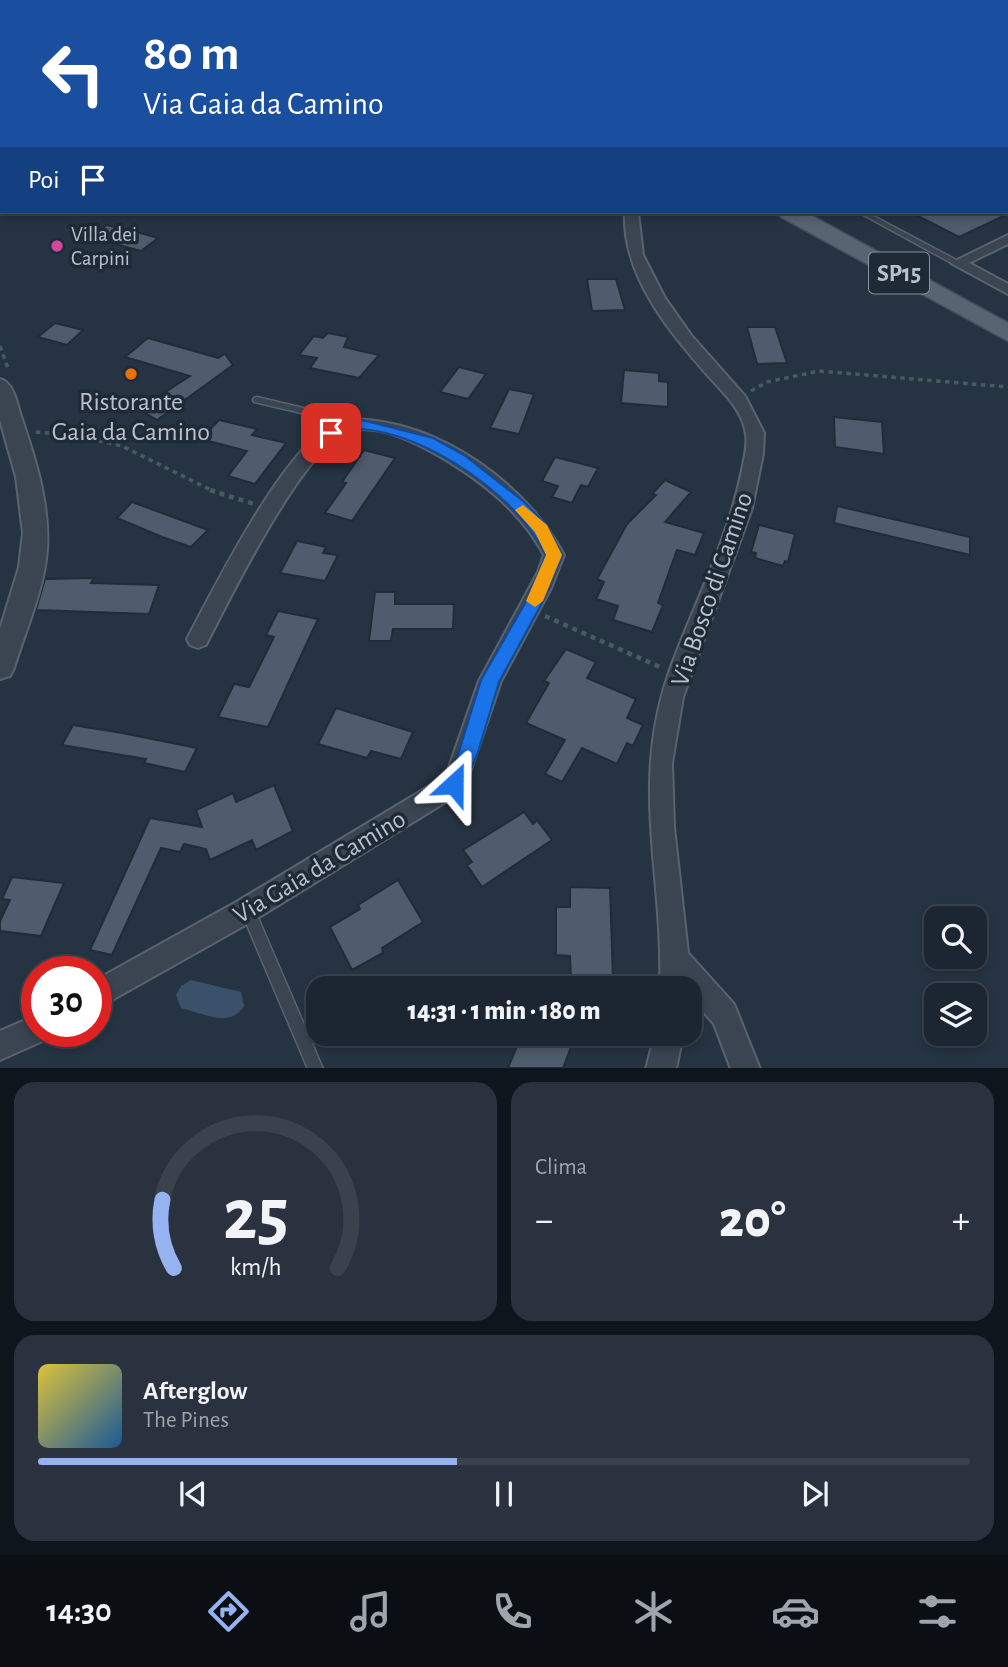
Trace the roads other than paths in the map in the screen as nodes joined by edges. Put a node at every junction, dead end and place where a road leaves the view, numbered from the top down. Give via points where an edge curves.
1 (631, 214) edge
2 (793, 214) edge
3 (864, 214) edge
4 (1008, 239) edge
5 (958, 263) junction
6 (1008, 290) edge
7 (1008, 333) edge
8 (1, 396) edge
9 (257, 400) dead end
10 (343, 426) junction
11 (198, 639) dead end
12 (0, 668) edge
13 (247, 910) junction
14 (676, 960) junction
15 (675, 976) edge
16 (112, 986) edge
17 (21, 1036) edge
18 (0, 1046) edge
19 (666, 1046) edge
20 (316, 1068) edge
21 (661, 1068) edge
22 (746, 1068) edge

1 - 14 street, Via Bosco di Camino via 635,248 659,301 737,399 756,437 746,495 730,547 679,675 664,730 659,800
2 - 7 main road, SP15
3 - 5 lane
4 - 5 street
5 - 6 street
8 - 12 street via 32,497 35,535 30,573
9 - 10 lane via 330,417
10 - 11 street via 318,447 271,509
10 - 13 street, Via Gaia da Camino via 372,426 428,441 459,459 542,529 554,555 530,610 490,680 468,755 454,784
13 - 16 street, Via Gaia da Camino
13 - 20 lane
14 - 15 street, Via Bosco di Camino
14 - 22 street via 724,1014
17 - 18 street
19 - 21 street

